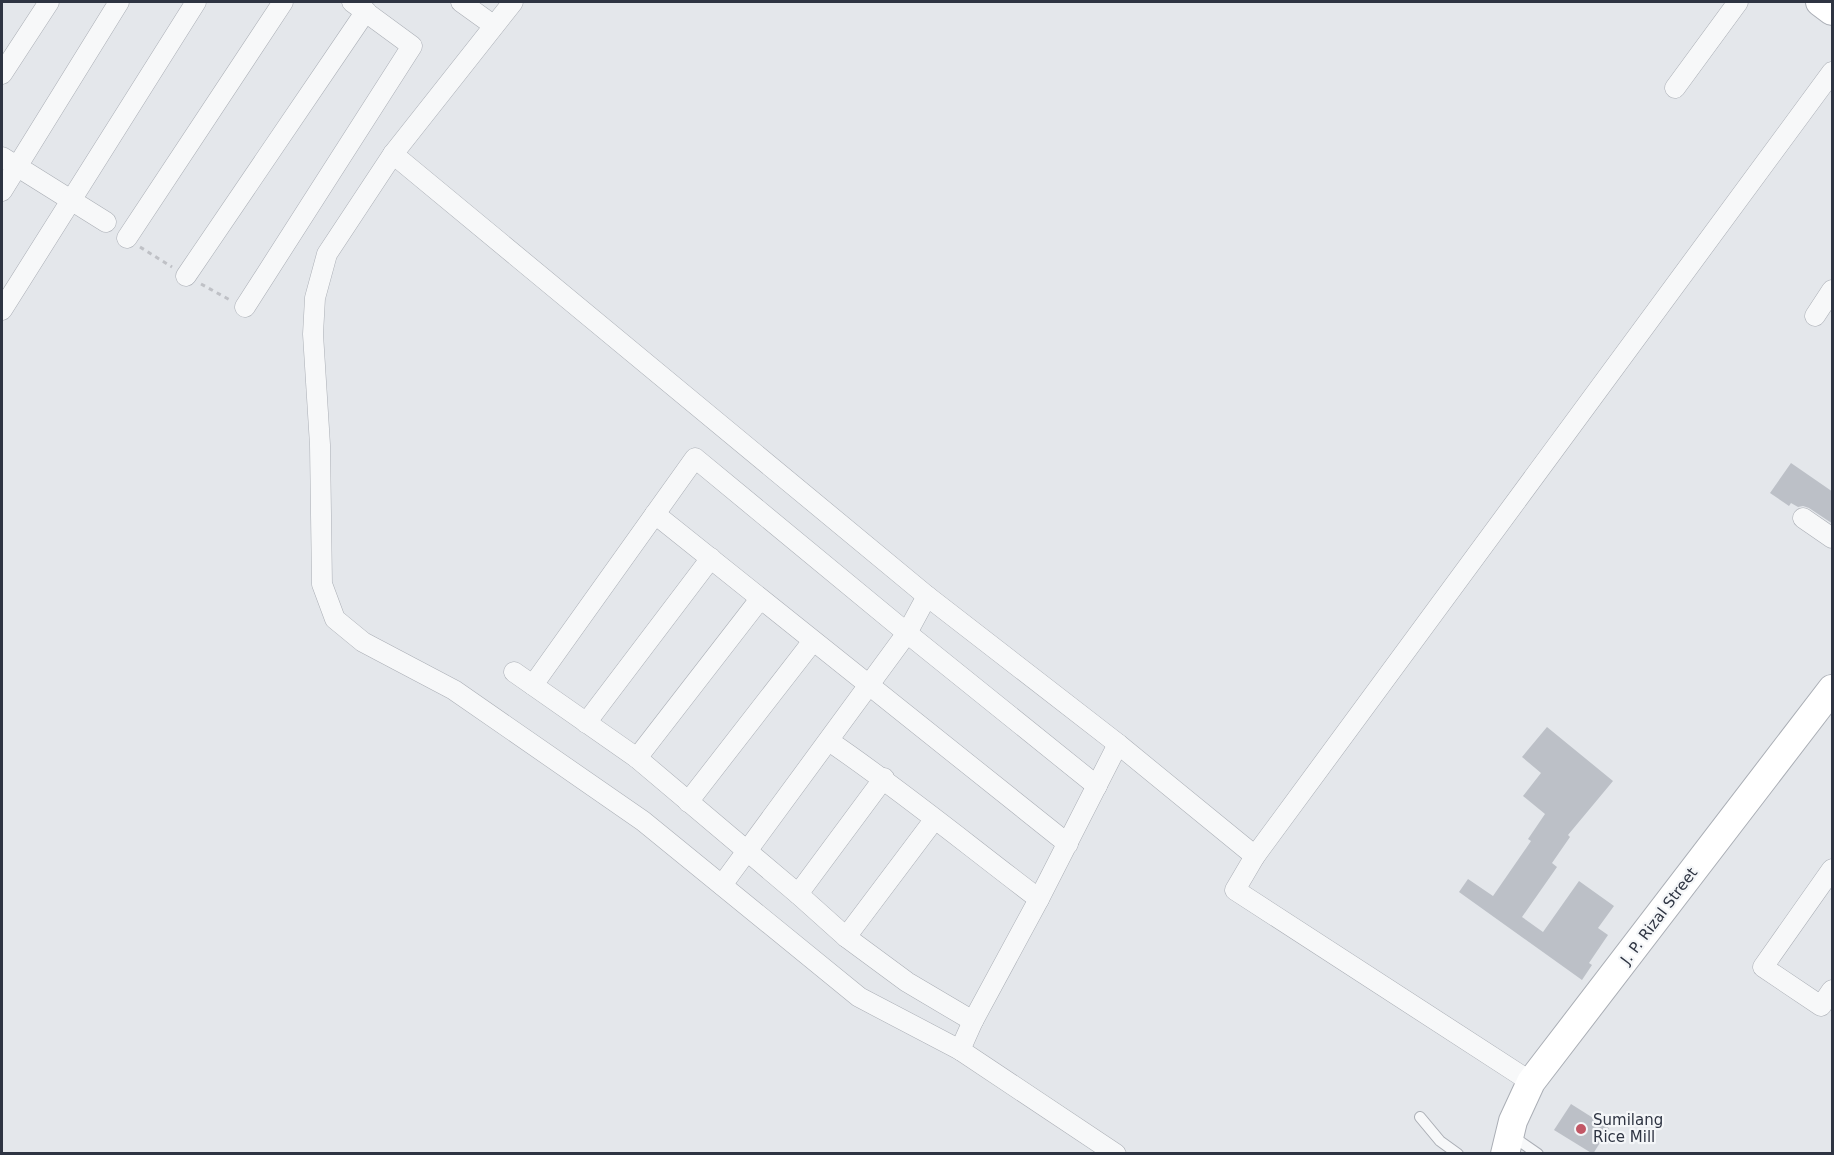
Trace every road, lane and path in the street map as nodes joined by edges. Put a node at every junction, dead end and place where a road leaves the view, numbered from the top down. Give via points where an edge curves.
1 (49, 2) edge
2 (118, 2) edge
3 (196, 2) edge
4 (283, 2) edge
5 (461, 2) edge
6 (513, 2) edge
7 (1738, 2) edge
8 (1820, 2) edge
9 (359, 6) edge
10 (1833, 10) edge
11 (493, 25) junction
12 (1833, 72) edge
13 (2, 74) edge
14 (1675, 88) dead end
15 (393, 154) junction
16 (9, 162) edge
17 (2, 191) edge
18 (71, 202) junction
19 (106, 222) dead end
20 (127, 238) dead end
21 (186, 276) dead end
22 (1833, 290) edge
23 (245, 308) dead end
24 (2, 310) edge
25 (1815, 316) dead end
26 (655, 514) junction
27 (1803, 518) dead end
28 (1833, 538) edge
29 (711, 558) junction
30 (927, 596) junction
31 (760, 599) junction
32 (907, 633) junction
33 (813, 641) junction
34 (514, 672) dead end
35 (533, 685) junction
36 (868, 685) junction
37 (1833, 689) edge
38 (586, 723) junction
39 (829, 741) junction
40 (1118, 744) junction
41 (637, 758) junction
42 (884, 778) junction
43 (1097, 786) junction
44 (688, 802) junction
45 (934, 820) junction
46 (1068, 844) junction
47 (745, 851) junction
48 (1255, 856) junction
49 (1833, 868) edge
50 (722, 885) junction
51 (798, 894) junction
52 (1039, 899) junction
53 (846, 937) junction
54 (1833, 990) edge
55 (973, 1021) junction
56 (960, 1050) junction
57 (1531, 1082) junction
58 (1419, 1117) dead end
59 (1507, 1144) edge
60 (1116, 1154) edge
61 (1458, 1154) edge
62 (1538, 1154) edge

1 - 13 street
2 - 16 street
3 - 18 street
4 - 20 street
5 - 11 street
6 - 11 street
7 - 14 street
8 - 10 main road
9 - 21 street
9 - 23 street via 412,46
11 - 15 street
12 - 48 street
15 - 30 street
15 - 50 street via 327,254 315,297 322,584 335,618 363,642 454,690 643,821
16 - 17 street
16 - 18 street
18 - 19 street
18 - 24 street
22 - 25 street
26 - 29 street
26 - 32 street via 695,458
26 - 35 street
27 - 28 street
29 - 31 street
29 - 38 street
30 - 32 street
30 - 40 street
31 - 33 street
31 - 41 street
32 - 36 street
32 - 43 street
33 - 36 street
33 - 44 street
34 - 35 street
35 - 38 street
36 - 39 street
36 - 46 street
37 - 57 main road, J. P. Rizal Street
38 - 41 street
39 - 42 street
39 - 47 street
40 - 43 street
40 - 48 street
41 - 44 street
42 - 45 street
42 - 51 street
43 - 46 street
44 - 47 street
45 - 52 street
45 - 53 street
46 - 52 street
47 - 50 street
47 - 51 street
48 - 57 street via 1235,890
49 - 54 street via 1763,967 1821,1006
50 - 56 street via 859,997
51 - 53 street
52 - 55 street
53 - 55 street via 907,982
55 - 56 street
56 - 60 street
57 - 59 main road, J. P. Rizal Street
58 - 61 lane
59 - 62 lane

